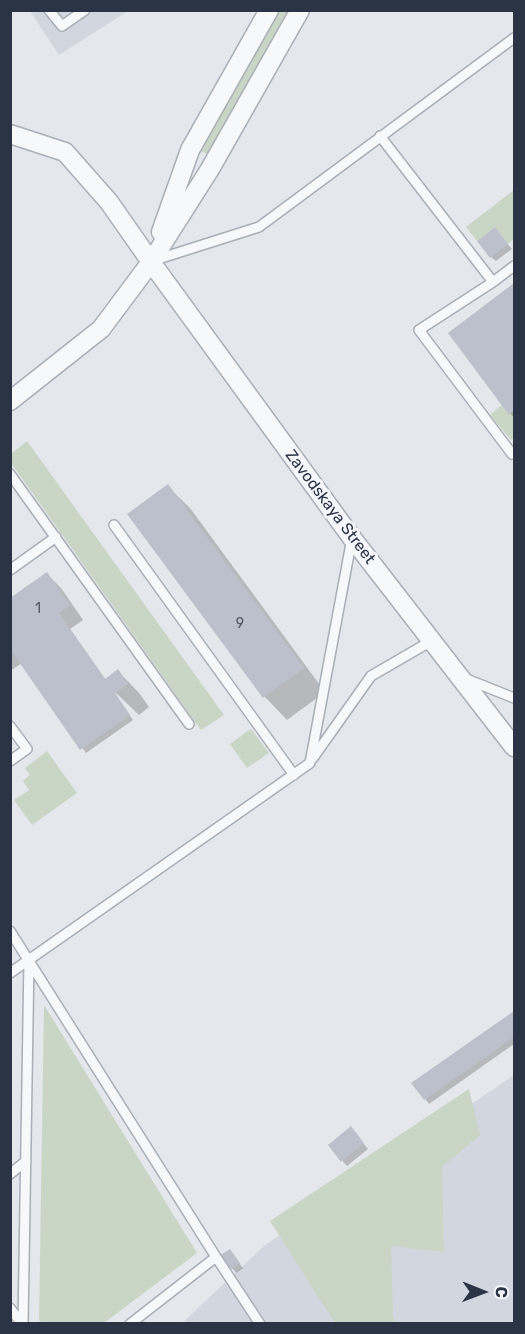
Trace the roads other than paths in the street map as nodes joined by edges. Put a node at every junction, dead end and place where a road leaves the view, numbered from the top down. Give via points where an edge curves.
1 (49, 10) edge
2 (85, 10) edge
3 (270, 10) edge
4 (300, 10) edge
5 (514, 38) edge
6 (10, 134) edge
7 (380, 136) junction
8 (151, 262) junction
9 (514, 266) edge
10 (493, 282) junction
11 (10, 400) edge
12 (514, 453) edge
13 (10, 474) edge
14 (114, 525) dead end
15 (56, 537) junction
16 (352, 538) junction
17 (11, 569) edge
18 (433, 640) junction
19 (461, 677) junction
20 (514, 698) edge
21 (189, 724) dead end
22 (10, 726) edge
23 (514, 747) edge
24 (10, 761) edge
25 (310, 763) junction
26 (294, 775) junction
27 (10, 931) edge
28 (29, 960) junction
29 (10, 973) edge
30 (26, 1161) junction
31 (10, 1174) edge
32 (216, 1257) junction
33 (10, 1308) edge
34 (23, 1323) edge
35 (129, 1323) edge
36 (260, 1323) edge

1 - 2 lane via 62,27
3 - 8 street via 190,150
4 - 8 street via 210,169
5 - 7 lane
6 - 8 street, Zavodskaya Street via 65,152 110,202
7 - 8 lane via 259,227
7 - 10 lane
8 - 11 street via 101,329
8 - 16 street, Zavodskaya Street
9 - 10 lane
10 - 12 lane via 419,330
13 - 15 lane
14 - 26 lane
15 - 17 lane
15 - 21 lane
16 - 18 street, Zavodskaya Street
16 - 25 lane
18 - 19 street, Zavodskaya Street
18 - 25 lane via 371,676
19 - 20 lane
19 - 23 street, Zavodskaya Street
22 - 24 lane via 27,749
25 - 26 lane
26 - 28 lane
27 - 28 lane
28 - 29 lane
28 - 30 lane
28 - 32 lane
30 - 31 lane
30 - 34 lane
32 - 35 lane
32 - 36 lane
33 - 34 lane

